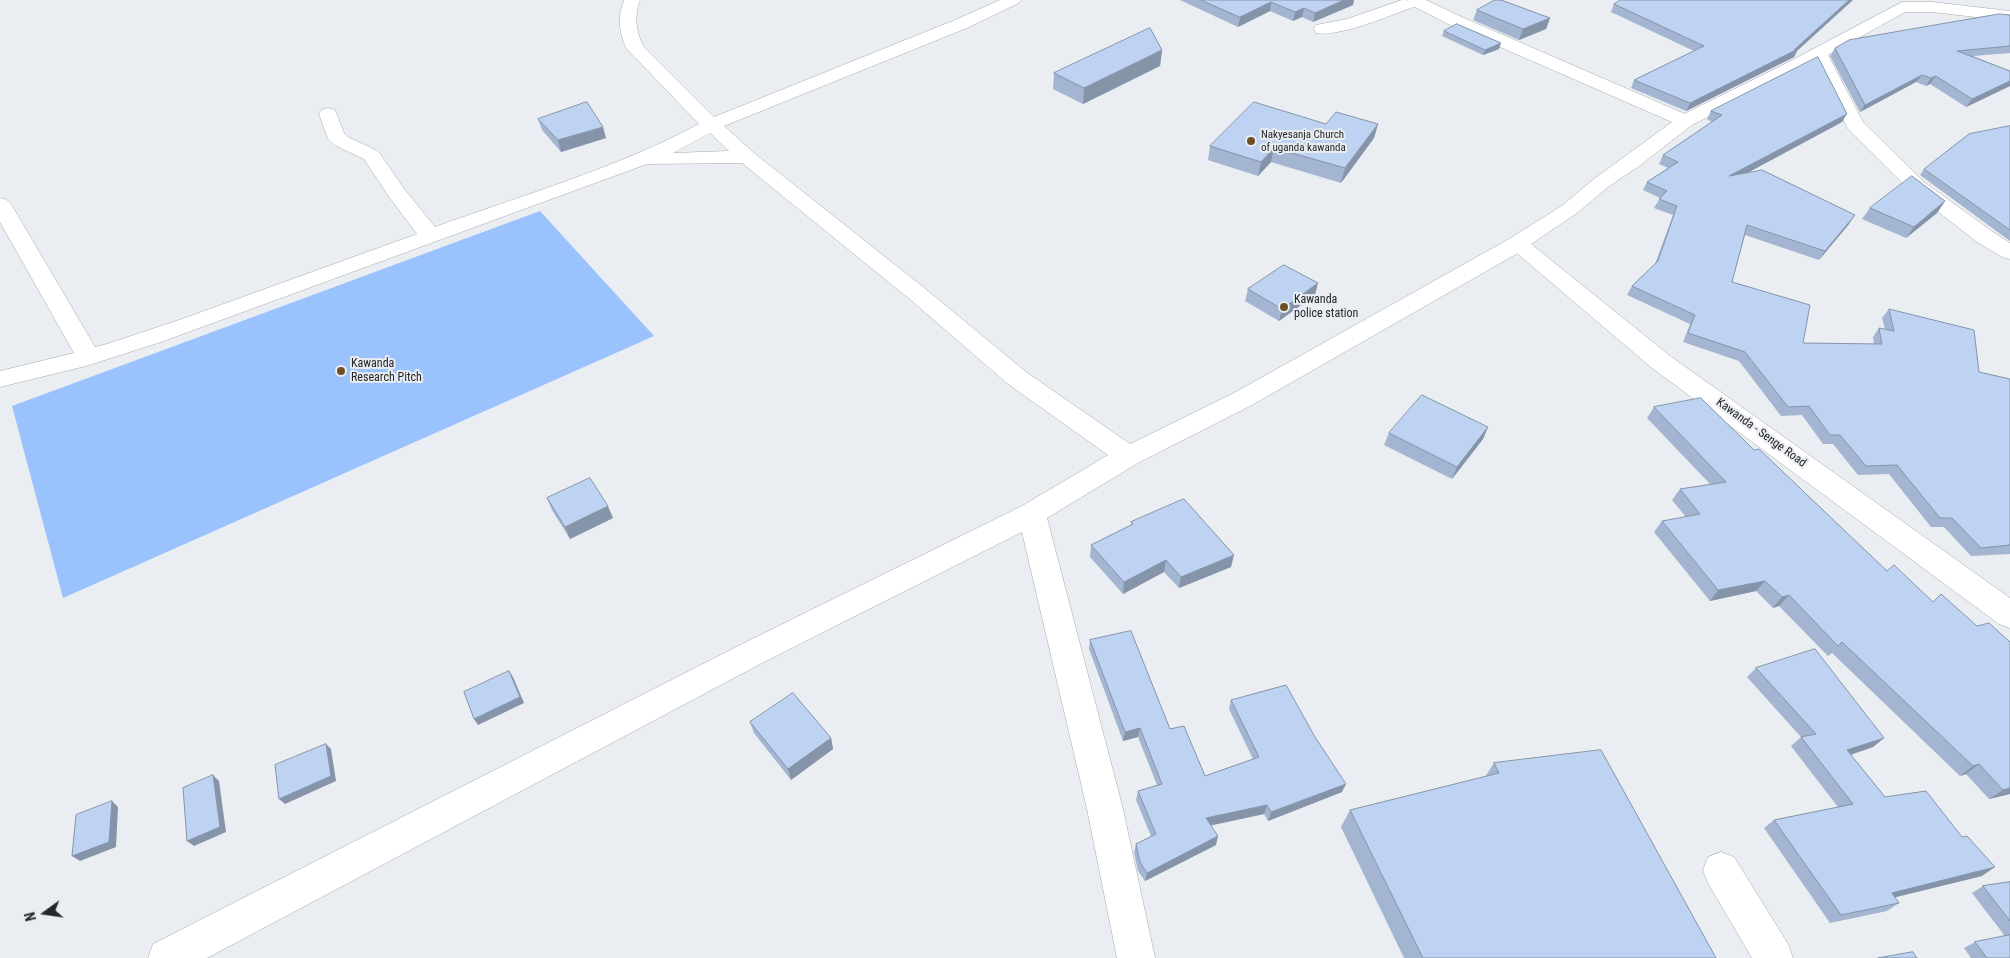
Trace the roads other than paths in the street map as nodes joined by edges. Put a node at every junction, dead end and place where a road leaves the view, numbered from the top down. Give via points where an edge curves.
1 (632, 0) edge
2 (1014, 0) edge
3 (1416, 1) edge
4 (1908, 3) edge
5 (2010, 16) edge
6 (1322, 29) dead end
7 (1818, 53) junction
8 (328, 114) dead end
9 (1685, 121) junction
10 (711, 125) junction
11 (747, 157) junction
12 (639, 160) junction
13 (0, 204) edge
14 (430, 236) junction
15 (1517, 244) junction
16 (2010, 252) edge
17 (89, 357) junction
18 (0, 379) edge
19 (1128, 456) junction
20 (1032, 514) junction
21 (2010, 615) edge
22 (1721, 870) dead end
23 (166, 958) edge
24 (1136, 958) edge
25 (1774, 958) edge

1 - 10 street via 628,11 628,32 635,48
2 - 10 street
3 - 6 street via 1351,23
3 - 9 street
4 - 5 street
4 - 7 street
7 - 9 street
7 - 16 street via 1855,125 1917,186
8 - 14 street via 335,135 371,155
9 - 15 street via 1570,209
10 - 11 street
10 - 12 street
11 - 12 street
11 - 19 street via 1017,378
12 - 14 street
13 - 17 street
14 - 17 street via 206,319
15 - 19 street via 1243,399
15 - 21 street, Kawanda - Senge Road via 1661,362
17 - 18 street
19 - 20 street
20 - 23 street via 753,653
20 - 24 street via 1105,809
22 - 25 street

